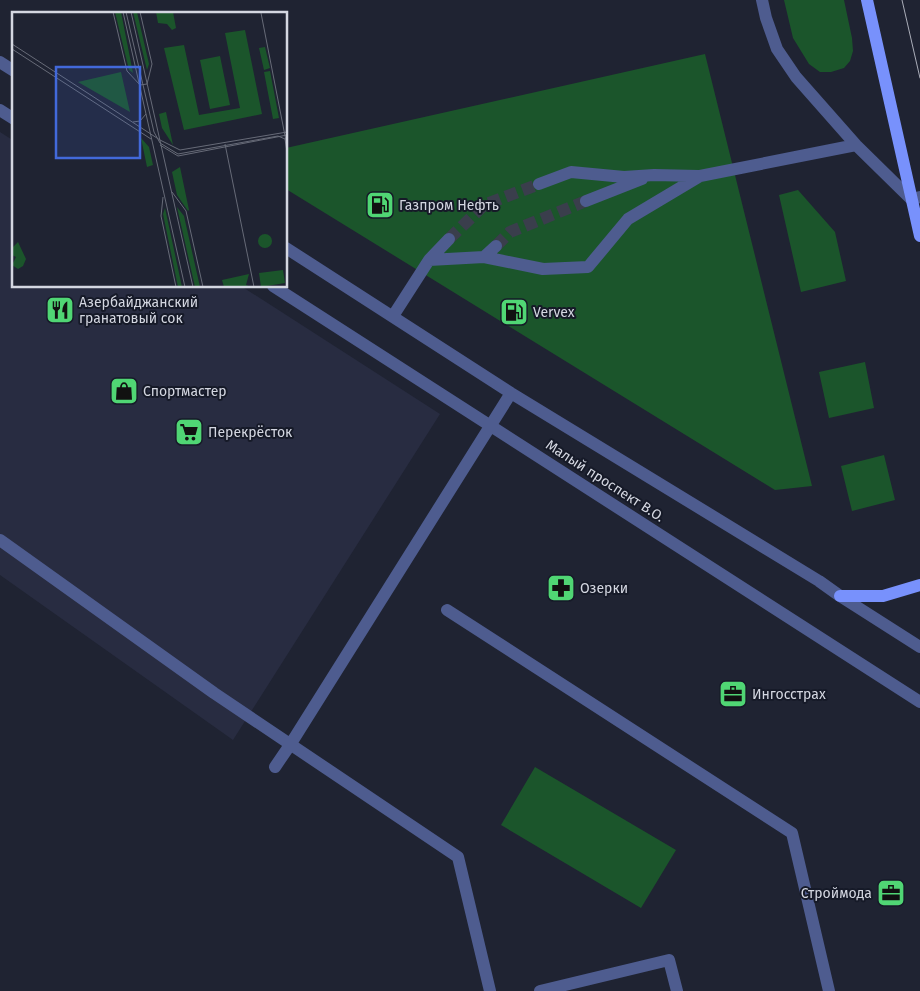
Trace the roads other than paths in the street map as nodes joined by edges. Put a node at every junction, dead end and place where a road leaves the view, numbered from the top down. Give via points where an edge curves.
1 (762, 0) edge
2 (867, 0) edge
3 (0, 62) edge
4 (12, 70) edge
5 (0, 110) edge
6 (12, 118) edge
7 (856, 146) junction
8 (654, 175) junction
9 (700, 176) junction
10 (539, 184) tunnel mouth
11 (916, 198) edge
12 (586, 201) tunnel mouth
13 (920, 236) edge
14 (449, 239) tunnel mouth
15 (496, 246) tunnel mouth
16 (288, 249) edge
17 (484, 257) junction
18 (429, 260) junction
19 (276, 288) edge
20 (393, 316) junction
21 (511, 393) junction
22 (490, 426) junction
23 (0, 540) edge
24 (920, 585) edge
25 (840, 596) junction
26 (447, 610) dead end
27 (920, 647) edge
28 (920, 702) edge
29 (290, 745) junction
30 (274, 767) dead end
31 (490, 991) edge
32 (540, 991) edge
33 (677, 991) edge
34 (829, 991) edge

1 - 7 street via 777,49 796,77
2 - 11 main road
3 - 4 street
5 - 6 street
7 - 9 street
7 - 11 street
8 - 9 street
8 - 10 street via 624,177 571,172
8 - 12 street
9 - 17 street via 628,219 588,266 542,269
11 - 13 main road
14 - 18 street
15 - 17 street
16 - 20 street, Малый проспект В.О.
17 - 18 street
18 - 20 street
19 - 22 street, Малый проспект В.О.
20 - 21 street, Малый проспект В.О.
21 - 22 street
21 - 25 street, Малый проспект В.О.
22 - 28 street, Малый проспект В.О.
22 - 29 street
23 - 29 street
24 - 25 main road via 883,596
25 - 27 street, Малый проспект В.О.
26 - 34 street via 792,833
29 - 30 street
29 - 31 street via 458,857
32 - 33 street via 669,960

